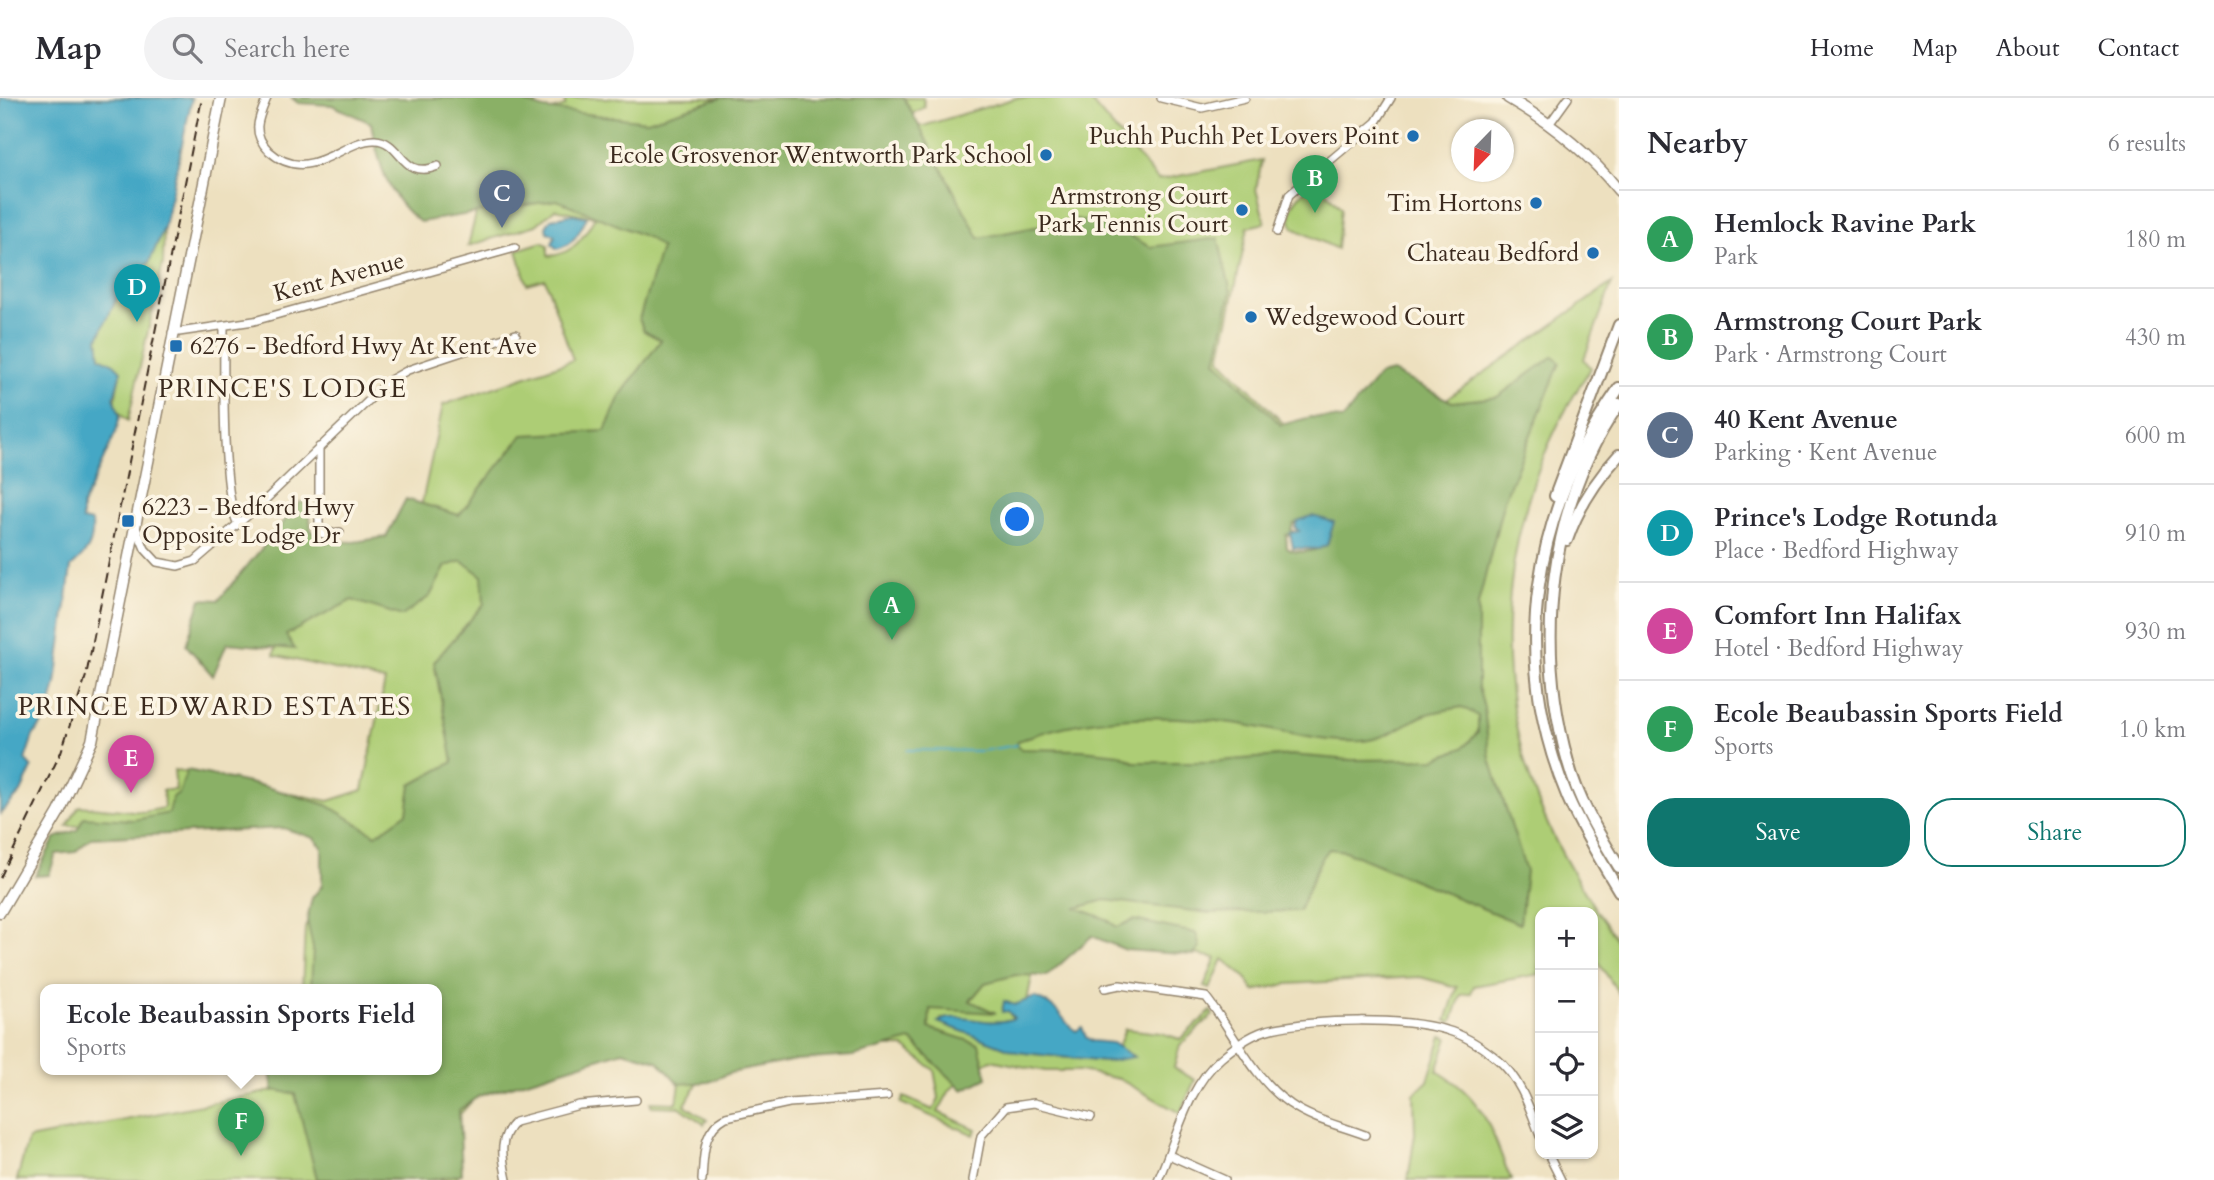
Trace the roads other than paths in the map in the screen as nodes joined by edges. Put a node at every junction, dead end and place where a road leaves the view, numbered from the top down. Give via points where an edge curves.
1 (221, 98) edge
2 (267, 98) edge
3 (1161, 98) edge
4 (1245, 98) edge
5 (1391, 98) edge
6 (1508, 98) edge
7 (1569, 98) edge
8 (1550, 123) junction
9 (438, 166) dead end
10 (1619, 191) edge
11 (1277, 232) dead end
12 (515, 247) dead end
13 (1619, 325) edge
14 (224, 327) junction
15 (172, 333) junction
16 (516, 334) dead end
17 (1619, 388) edge
18 (1619, 404) edge
19 (320, 447) junction
20 (1619, 455) edge
21 (135, 524) junction
22 (238, 524) junction
23 (340, 532) dead end
24 (1544, 544) junction
25 (1555, 586) junction
26 (1619, 867) edge
27 (1619, 891) edge
28 (0, 912) edge
29 (1105, 988) dead end
30 (1238, 1044) junction
31 (887, 1096) dead end
32 (636, 1100) dead end
33 (1091, 1117) dead end
34 (1535, 1123) edge
35 (1365, 1135) dead end
36 (1169, 1155) junction
37 (1550, 1159) edge
38 (507, 1180) edge
39 (702, 1180) edge
40 (972, 1180) edge
41 (1158, 1180) edge
42 (1225, 1180) edge
43 (1561, 1180) edge

1 - 15 main road
2 - 9 street via 255,124 262,144 281,160 321,162 363,142 378,140 395,149 407,165 425,170
3 - 4 street via 1202,108
5 - 11 street via 1376,122 1289,195
6 - 8 main road
7 - 8 street
8 - 10 main road via 1602,169
12 - 14 street, Kent Avenue
13 - 24 highway via 1559,481
14 - 15 street, Kent Avenue
14 - 22 street via 227,473 230,505
15 - 21 main road
16 - 19 street via 397,376
17 - 24 highway via 1573,467
18 - 25 highway via 1577,485 1556,560
19 - 22 street
19 - 23 street via 319,526 323,534
20 - 25 highway via 1581,507
21 - 22 street via 150,556 178,566 198,559
21 - 28 main road via 92,741 60,812
24 - 27 highway via 1535,617 1537,679 1546,731 1568,797
25 - 26 highway via 1551,650 1562,736 1579,793
29 - 30 street via 1120,985 1206,997
30 - 34 street via 1269,1030 1307,1024 1412,1022 1448,1030 1499,1060 1524,1094
30 - 35 street via 1275,1093 1292,1106
30 - 36 street via 1202,1080
31 - 39 street via 829,1098 726,1117 708,1134
32 - 38 street via 579,1105 514,1122 502,1143
33 - 40 street via 1034,1103 1006,1107 981,1136
36 - 41 street
36 - 42 street
37 - 43 street

